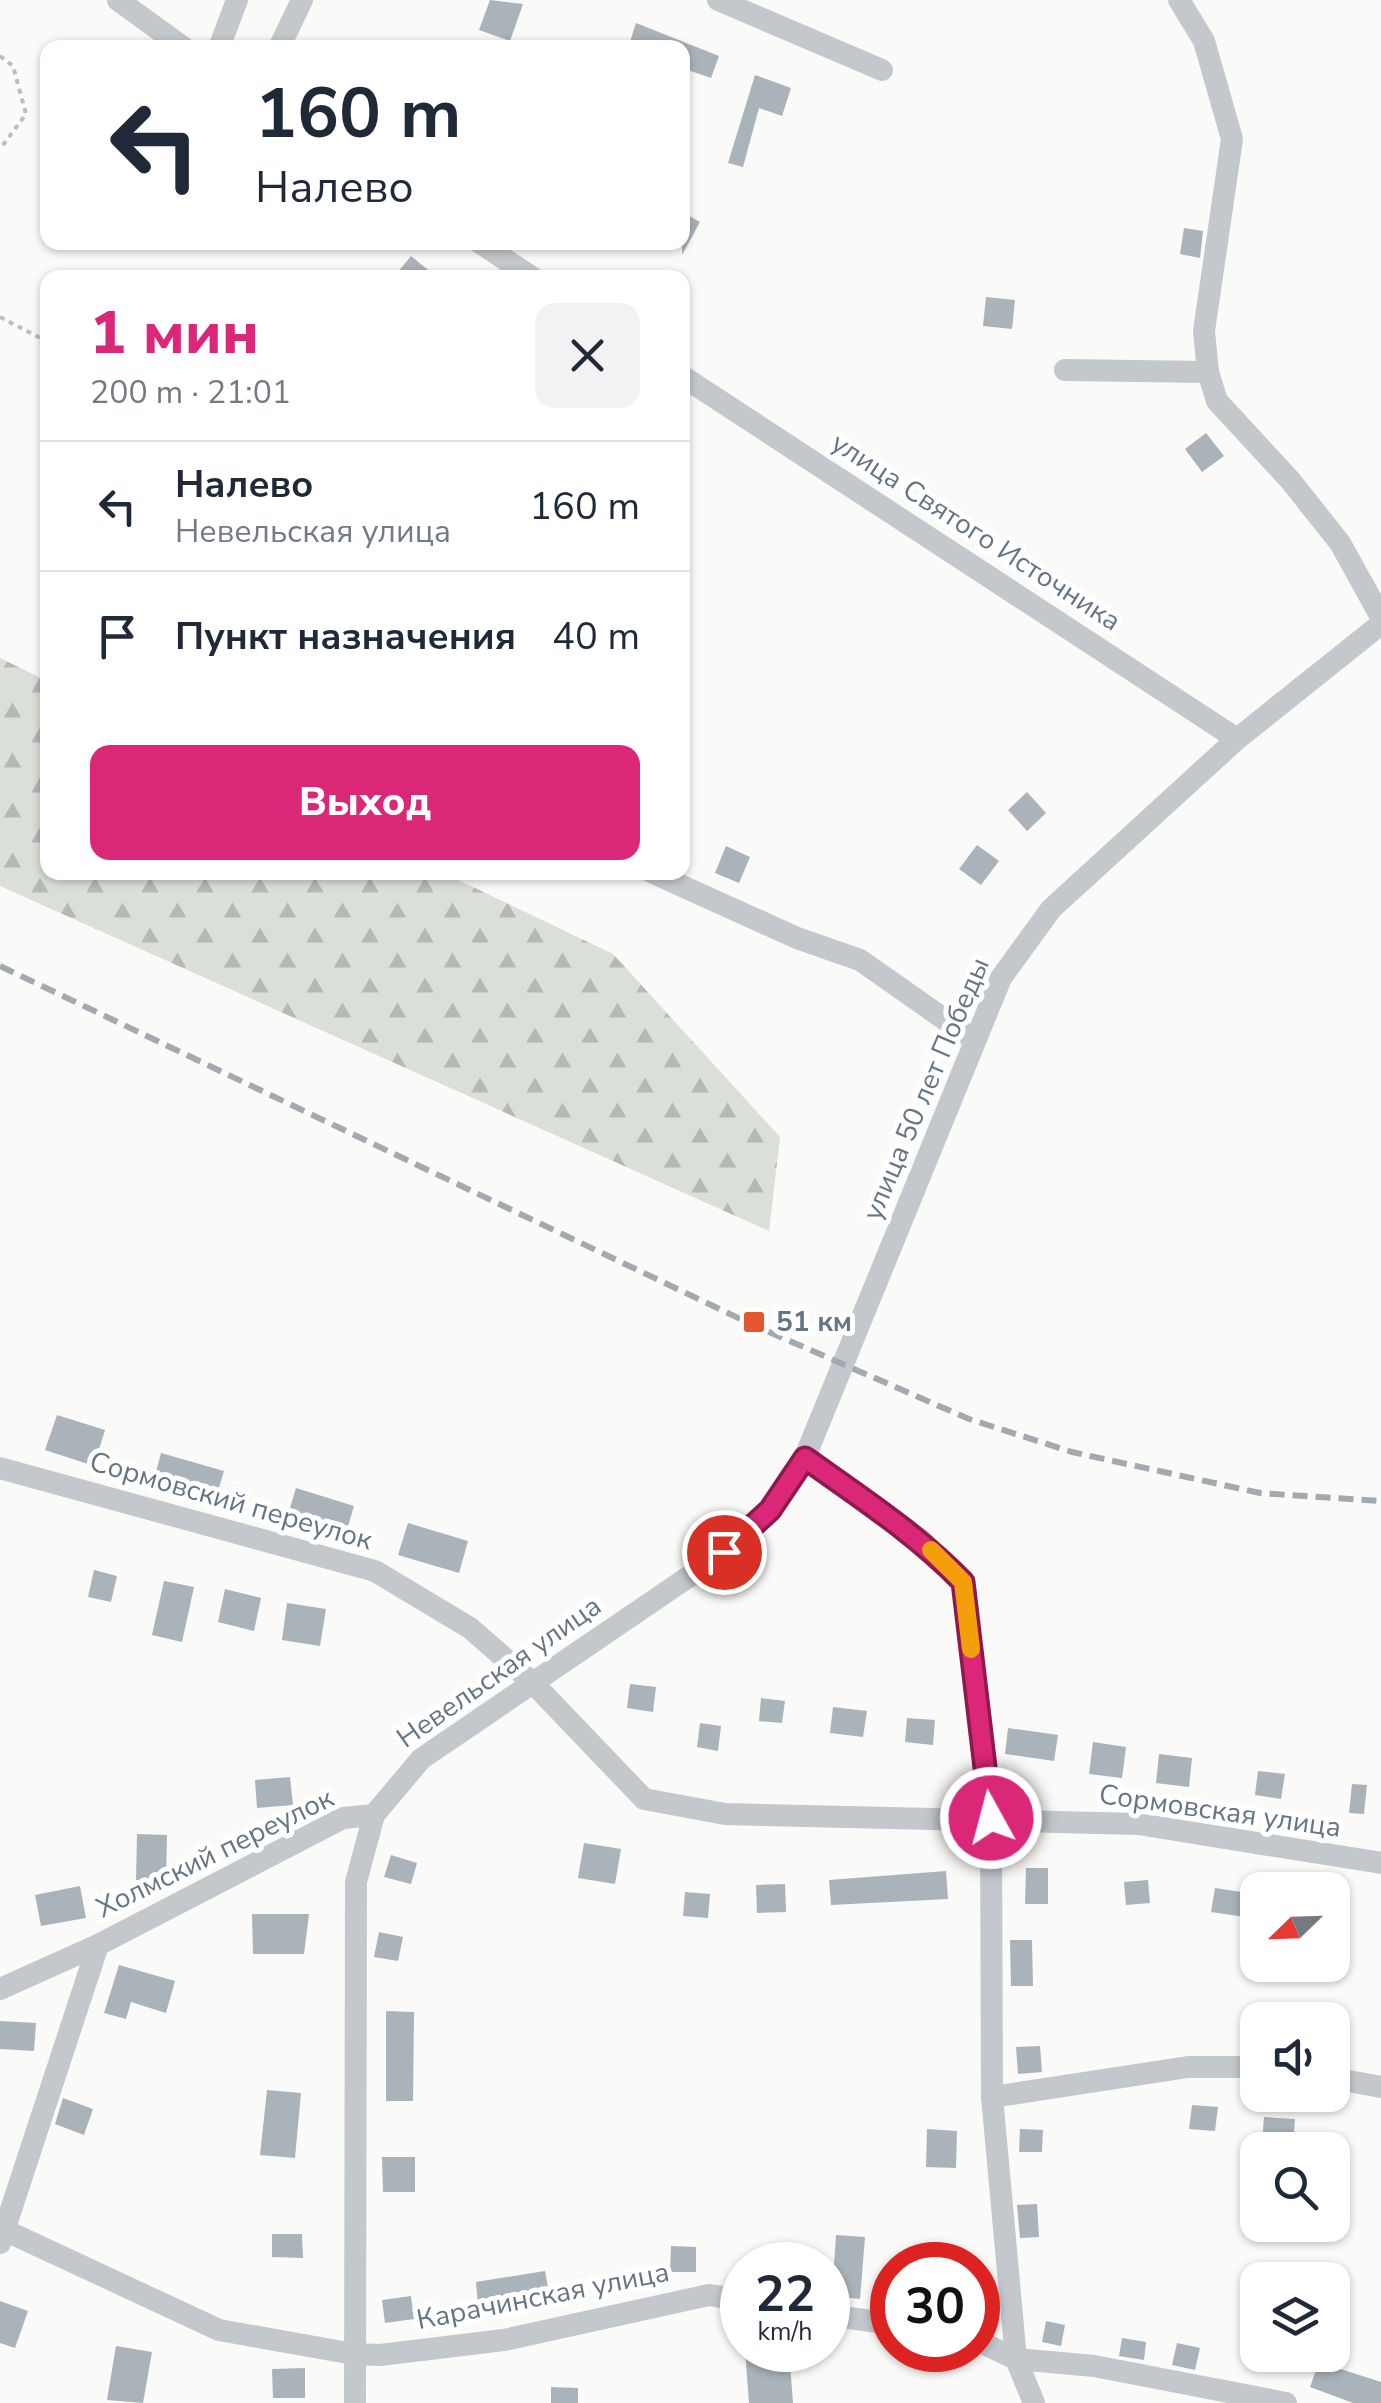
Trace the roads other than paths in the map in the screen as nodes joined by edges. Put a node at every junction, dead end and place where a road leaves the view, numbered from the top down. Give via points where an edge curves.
1 (118, 0) edge
2 (237, 0) edge
3 (302, 0) edge
4 (718, 0) edge
5 (1179, 0) edge
6 (173, 40) edge
7 (222, 40) edge
8 (282, 40) edge
9 (882, 70) dead end
10 (491, 250) edge
11 (521, 270) edge
12 (1065, 370) dead end
13 (1208, 372) junction
14 (690, 381) edge
15 (1381, 621) edge
16 (1237, 739) junction
17 (669, 880) edge
18 (974, 1040) junction
19 (842, 1366) joint
20 (805, 1458) junction
21 (0, 1468) edge
22 (533, 1682) junction
23 (374, 1816) junction
24 (991, 1818) junction
25 (1381, 1863) edge
26 (98, 1945) junction
27 (0, 1989) edge
28 (1240, 2067) edge
29 (1350, 2081) edge
30 (1381, 2087) edge
31 (992, 2096) junction
32 (2, 2234) edge
33 (720, 2297) edge
34 (1000, 2351) edge
35 (354, 2354) junction
36 (1016, 2359) junction
37 (355, 2403) edge
38 (1034, 2403) edge
39 (1286, 2403) edge

1 - 6 street
2 - 7 street
3 - 8 street
4 - 9 street
5 - 13 street via 1204,41 1232,140 1204,331
10 - 11 street
12 - 13 street
13 - 15 street via 1217,401 1340,543
14 - 16 street, улица Святого Источника
15 - 16 street, улица 50 лет Победы
16 - 18 street, улица 50 лет Победы via 1051,908 1001,978
17 - 18 street via 860,960
18 - 19 street, улица 50 лет Победы
19 - 20 street, Невельская улица
20 - 22 street, Невельская улица via 770,1510 724,1552
20 - 24 street via 921,1540 963,1582
21 - 22 street, Сормовский переулок via 375,1571 470,1628
22 - 23 street, Невельская улица via 420,1759
22 - 24 street, Сормовская улица via 644,1799 725,1814
23 - 26 street, Холмский переулок via 343,1818
23 - 35 street, Невельская улица via 356,1882
24 - 25 street, Сормовская улица via 1138,1824
24 - 31 street
26 - 27 street
26 - 32 street, Холмский переулок
28 - 31 street via 1188,2067
29 - 30 street
31 - 36 street
32 - 35 street, Карачинская улица via 219,2330
33 - 35 street, Карачинская улица via 504,2340
34 - 36 street
35 - 37 street, Невельская улица
36 - 38 street
36 - 39 street via 1094,2366

